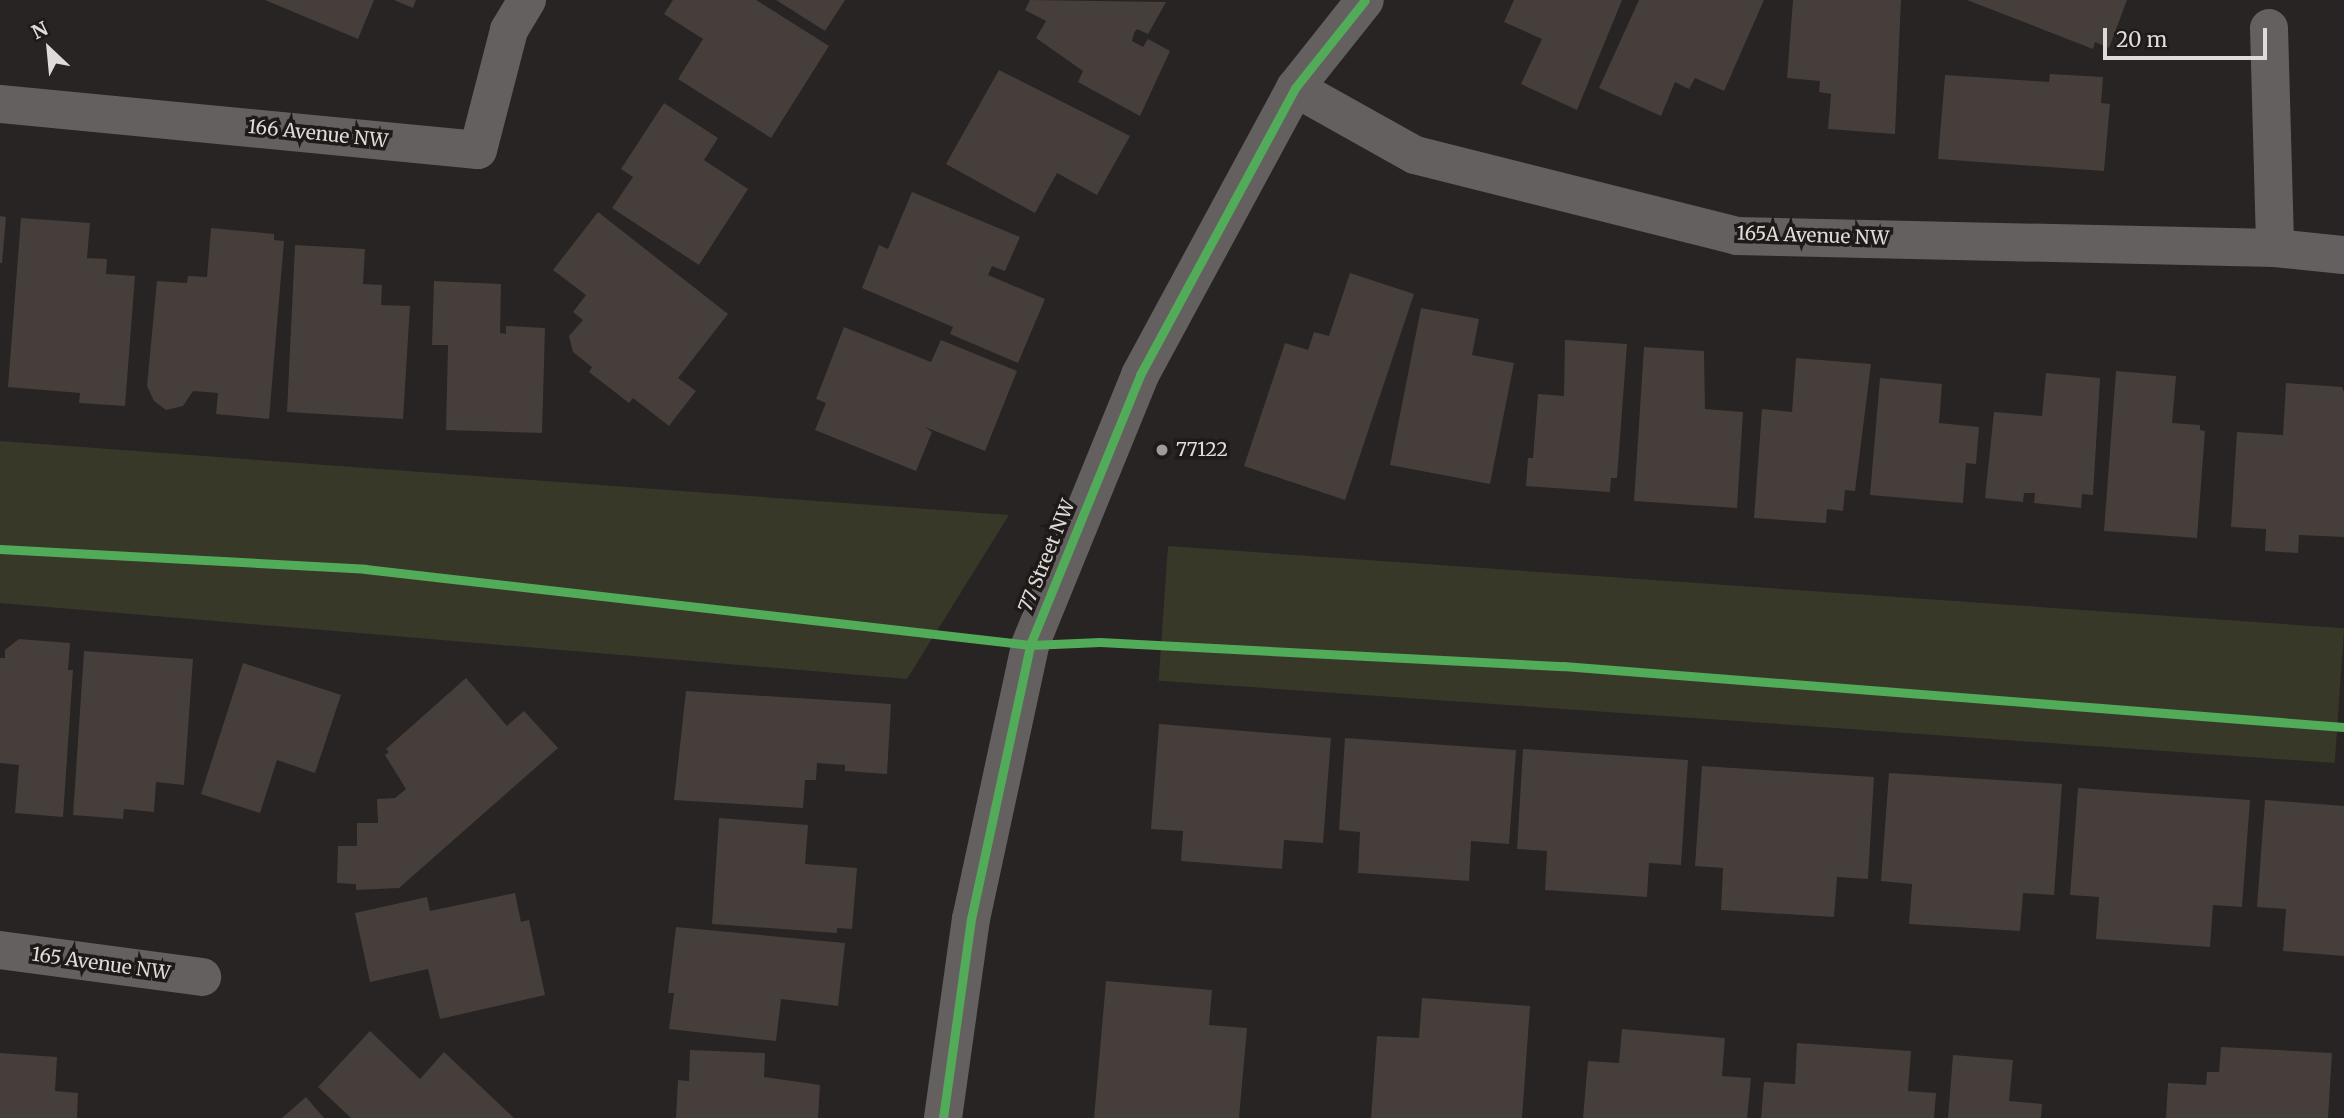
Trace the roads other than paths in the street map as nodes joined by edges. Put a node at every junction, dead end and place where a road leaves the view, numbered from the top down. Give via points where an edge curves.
1 (527, 0) edge
2 (1365, 0) edge
3 (2269, 28) dead end
4 (1295, 88) junction
5 (0, 104) edge
6 (2274, 248) junction
7 (2344, 255) edge
8 (0, 950) edge
9 (202, 977) dead end
10 (943, 1118) edge

1 - 5 street, 166 Avenue NW via 509,30 478,150
2 - 4 street, 77 Street NW
3 - 6 street
4 - 6 street, 165A Avenue NW via 1415,155 1737,236
4 - 10 street, 77 Street NW via 1140,375 1030,645 971,919
6 - 7 street, 165A Avenue NW
8 - 9 street, 165 Avenue NW

